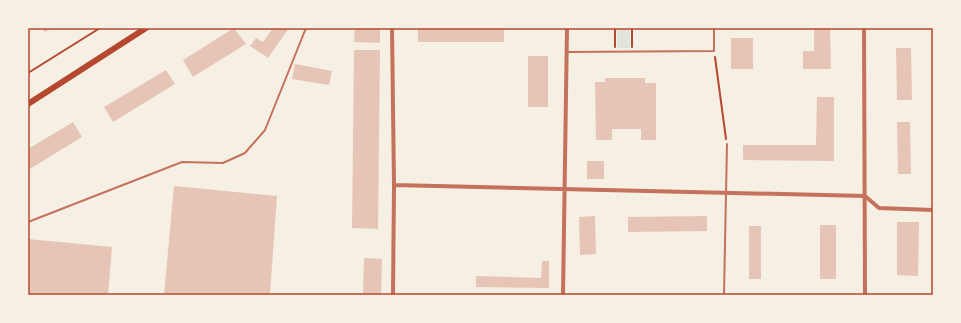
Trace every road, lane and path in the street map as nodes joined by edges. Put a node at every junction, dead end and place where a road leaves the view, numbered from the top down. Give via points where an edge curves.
1 (100, 28) edge
2 (146, 28) edge
3 (306, 28) edge
4 (392, 28) edge
5 (567, 28) edge
6 (615, 28) edge
7 (632, 28) edge
8 (714, 28) edge
9 (864, 28) edge
10 (714, 51) junction
11 (567, 52) junction
12 (615, 52) junction
13 (632, 52) junction
14 (28, 73) edge
15 (28, 104) edge
16 (727, 144) joint
17 (394, 185) junction
18 (565, 188) junction
19 (726, 193) junction
20 (865, 196) junction
21 (933, 210) edge
22 (28, 222) edge
23 (393, 295) edge
24 (563, 295) edge
25 (724, 295) edge
26 (865, 295) edge

1 - 14 path
2 - 15 main road
3 - 22 lane via 265,130 245,153 223,163 182,162
4 - 17 street
5 - 11 street
6 - 12 path
7 - 13 path
8 - 10 lane
9 - 20 street
10 - 13 lane
10 - 16 path
11 - 12 lane
11 - 18 street
12 - 13 lane
16 - 19 lane
17 - 18 street
17 - 23 street
18 - 19 street
18 - 24 street
19 - 20 street
19 - 25 lane
20 - 21 street via 879,208
20 - 26 street

